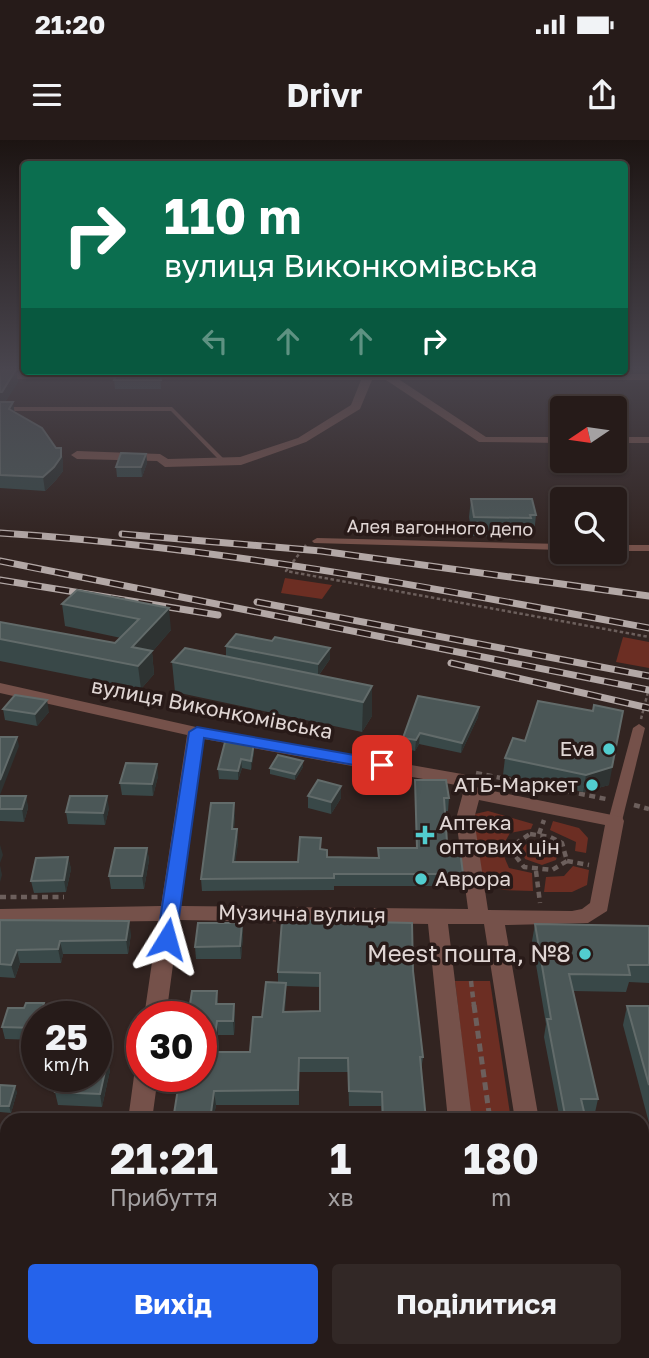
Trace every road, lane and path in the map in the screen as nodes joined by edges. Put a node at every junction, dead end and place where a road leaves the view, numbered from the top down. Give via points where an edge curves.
1 (190, 428) edge
2 (322, 428) edge
3 (465, 428) edge
4 (550, 440) edge
5 (627, 440) edge
6 (649, 440) edge
7 (77, 455) dead end
8 (223, 461) junction
9 (317, 541) joint
10 (550, 547) edge
11 (627, 548) edge
12 (649, 548) edge
13 (649, 637) edge
14 (0, 688) edge
15 (649, 688) edge
16 (639, 728) joint
17 (197, 732) junction
18 (467, 786) junction
19 (618, 812) junction
20 (469, 849) junction
21 (512, 851) junction
22 (536, 870) junction
23 (170, 913) junction
24 (437, 915) junction
25 (0, 916) edge
26 (486, 916) junction
27 (541, 918) junction
28 (471, 981) dead end
29 (157, 1001) edge
30 (143, 1092) edge
31 (140, 1113) edge
32 (459, 1113) edge
33 (489, 1113) edge
34 (526, 1113) edge

1 - 8 lane
2 - 8 street via 302,440 241,461
3 - 4 street via 483,440
5 - 6 street
7 - 8 street via 160,458 165,463
9 - 10 street, Алея вагонного депо
9 - 13 path via 309,541 286,571
11 - 12 street
14 - 17 street, вулиця Виконкомівська
15 - 16 path
16 - 19 street
17 - 18 street, вулиця Виконкомівська
17 - 23 street
18 - 19 street, вулиця Виконкомівська
18 - 19 path via 474,772
18 - 20 street
19 - 27 street, Музична вулиця via 600,906 588,916
20 - 21 path
20 - 26 street
21 - 22 path via 519,863
21 - 22 path via 517,840 530,834 548,835 562,843 568,854 562,866
22 - 27 path
23 - 24 street, Музична вулиця
23 - 25 street, Музична вулиця
23 - 29 street
24 - 26 street, Музична вулиця
24 - 32 street
26 - 27 street, Музична вулиця
26 - 34 street
28 - 33 path
30 - 31 street

